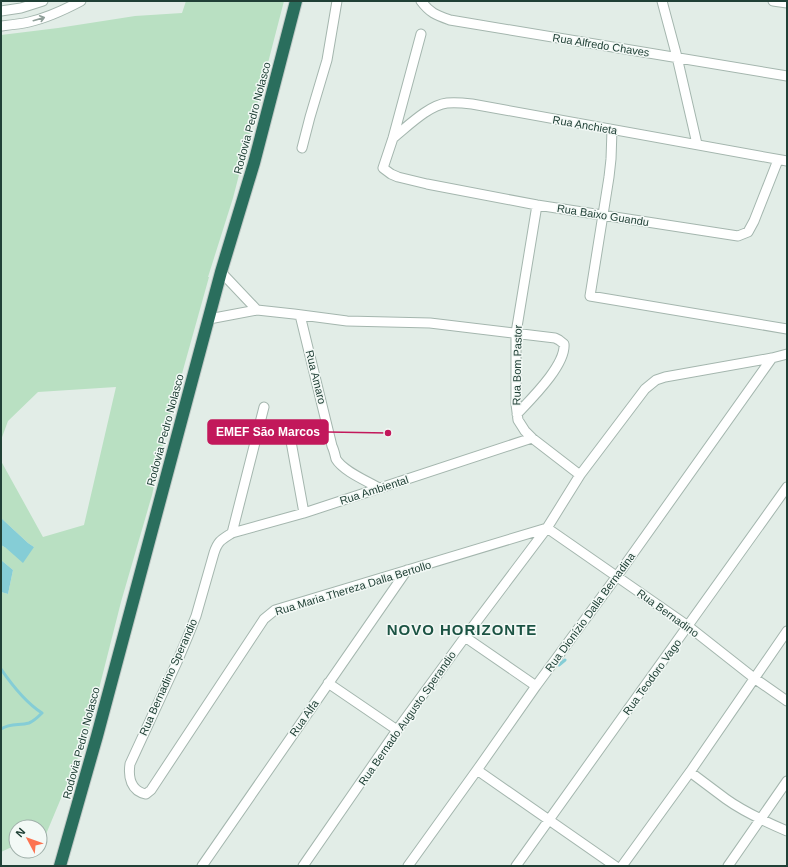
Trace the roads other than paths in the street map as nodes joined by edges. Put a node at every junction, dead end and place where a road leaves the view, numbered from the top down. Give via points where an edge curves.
1 (43, 1) edge
2 (81, 1) edge
3 (296, 1) edge
4 (337, 1) edge
5 (421, 1) edge
6 (662, 1) edge
7 (773, 1) edge
8 (787, 3) edge
9 (65, 5) edge
10 (1, 11) edge
11 (1, 26) edge
12 (421, 34) dead end
13 (677, 57) junction
14 (787, 76) edge
15 (612, 130) junction
16 (393, 138) junction
17 (697, 144) junction
18 (302, 148) dead end
19 (782, 160) edge
20 (537, 205) junction
21 (603, 216) junction
22 (221, 272) junction
23 (257, 310) junction
24 (300, 314) junction
25 (209, 319) junction
26 (787, 328) edge
27 (516, 333) junction
28 (787, 354) edge
29 (772, 358) junction
30 (264, 407) dead end
31 (517, 414) junction
32 (290, 436) dead end
33 (532, 438) junction
34 (580, 475) junction
35 (787, 486) edge
36 (379, 488) junction
37 (304, 513) junction
38 (547, 528) junction
39 (232, 533) junction
40 (218, 543) joint
41 (407, 570) junction
42 (617, 576) junction
43 (688, 626) junction
44 (787, 631) edge
45 (465, 637) junction
46 (784, 639) edge
47 (754, 678) junction
48 (328, 684) junction
49 (536, 686) junction
50 (787, 701) edge
51 (397, 730) junction
52 (478, 770) junction
53 (690, 772) junction
54 (787, 781) edge
55 (151, 790) joint
56 (761, 819) junction
57 (549, 820) junction
58 (787, 831) edge
59 (60, 866) edge
60 (202, 866) edge
61 (303, 866) edge
62 (408, 866) edge
63 (516, 866) edge
64 (615, 866) edge
65 (622, 866) edge
66 (728, 866) edge

1 - 10 street
2 - 9 street
3 - 22 highway, Rodovia Pedro Nolasco via 254,163
4 - 18 street via 327,60
5 - 13 street, Rua Alfredo Chaves via 431,12 450,20
6 - 13 street
7 - 8 street
11 -> 9 street via 45,17
12 - 16 street
13 - 14 street, Rua Alfredo Chaves
13 - 17 street
15 - 16 street, Rua Anchieta via 472,104 447,103 429,109
15 - 17 street, Rua Anchieta
15 - 21 street via 611,165
16 - 20 street, Rua Baixo Guandu via 383,168 391,174 408,180
17 - 19 street, Rua Anchieta
19 - 21 street, Rua Baixo Guandu via 754,222 748,232 738,236
20 - 21 street, Rua Baixo Guandu
20 - 27 street, Rua Bom Pastor
21 - 26 street via 590,296
22 - 23 street
22 - 25 highway, Rodovia Pedro Nolasco
23 - 24 street
23 - 25 street
24 - 27 street via 347,321 430,323
24 - 36 street, Rua Amaro via 336,459 341,466
25 - 59 highway, Rodovia Pedro Nolasco
27 - 31 street, Rua Bom Pastor
27 - 31 street via 555,338 564,344 563,354 555,369
28 - 29 street
29 - 34 street, Rua Bernado Augusto Sperandio via 656,380 640,395
29 - 42 street, Rua Dionízio Dalla Bernadina
30 - 39 street
31 - 33 street, Rua Bom Pastor via 518,420
32 - 37 street
33 - 34 street, Rua Bom Pastor
33 - 36 street, Rua Ambiental
34 - 38 street, Rua Bernado Augusto Sperandio
35 - 43 street, Rua Teodoro Vago
36 - 37 street, Rua Ambiental
37 - 39 street, Rua Ambiental
38 - 41 street, Rua Maria Thereza Dalla Bertollo
38 - 42 street, Rua Bernadino
38 - 45 street, Rua Bernado Augusto Sperandio
39 - 40 street, Rua Ambiental
40 - 55 street, Rua Bernadino Sperandio via 196,616 130,764 130,779 135,788 146,794
41 - 48 street, Rua Alfa
41 - 55 street, Rua Maria Thereza Dalla Bertollo via 275,610 264,619
42 - 43 street, Rua Bernadino
42 - 49 street, Rua Dionízio Dalla Bernadina
43 - 47 street, Rua Bernadino
43 - 57 street, Rua Teodoro Vago
44 - 46 street
45 - 49 street
45 - 51 street, Rua Bernado Augusto Sperandio
46 - 47 street
47 - 50 street, Rua Bernadino
47 - 53 street
48 - 51 street
48 - 60 street, Rua Alfa
49 - 52 street, Rua Dionízio Dalla Bernadina
51 - 61 street, Rua Bernado Augusto Sperandio
52 - 57 street
52 - 62 street, Rua Dionízio Dalla Bernadina
53 - 56 street via 726,799
53 - 65 street
54 - 56 street
56 - 58 street
56 - 66 street
57 - 63 street, Rua Teodoro Vago
57 - 64 street

